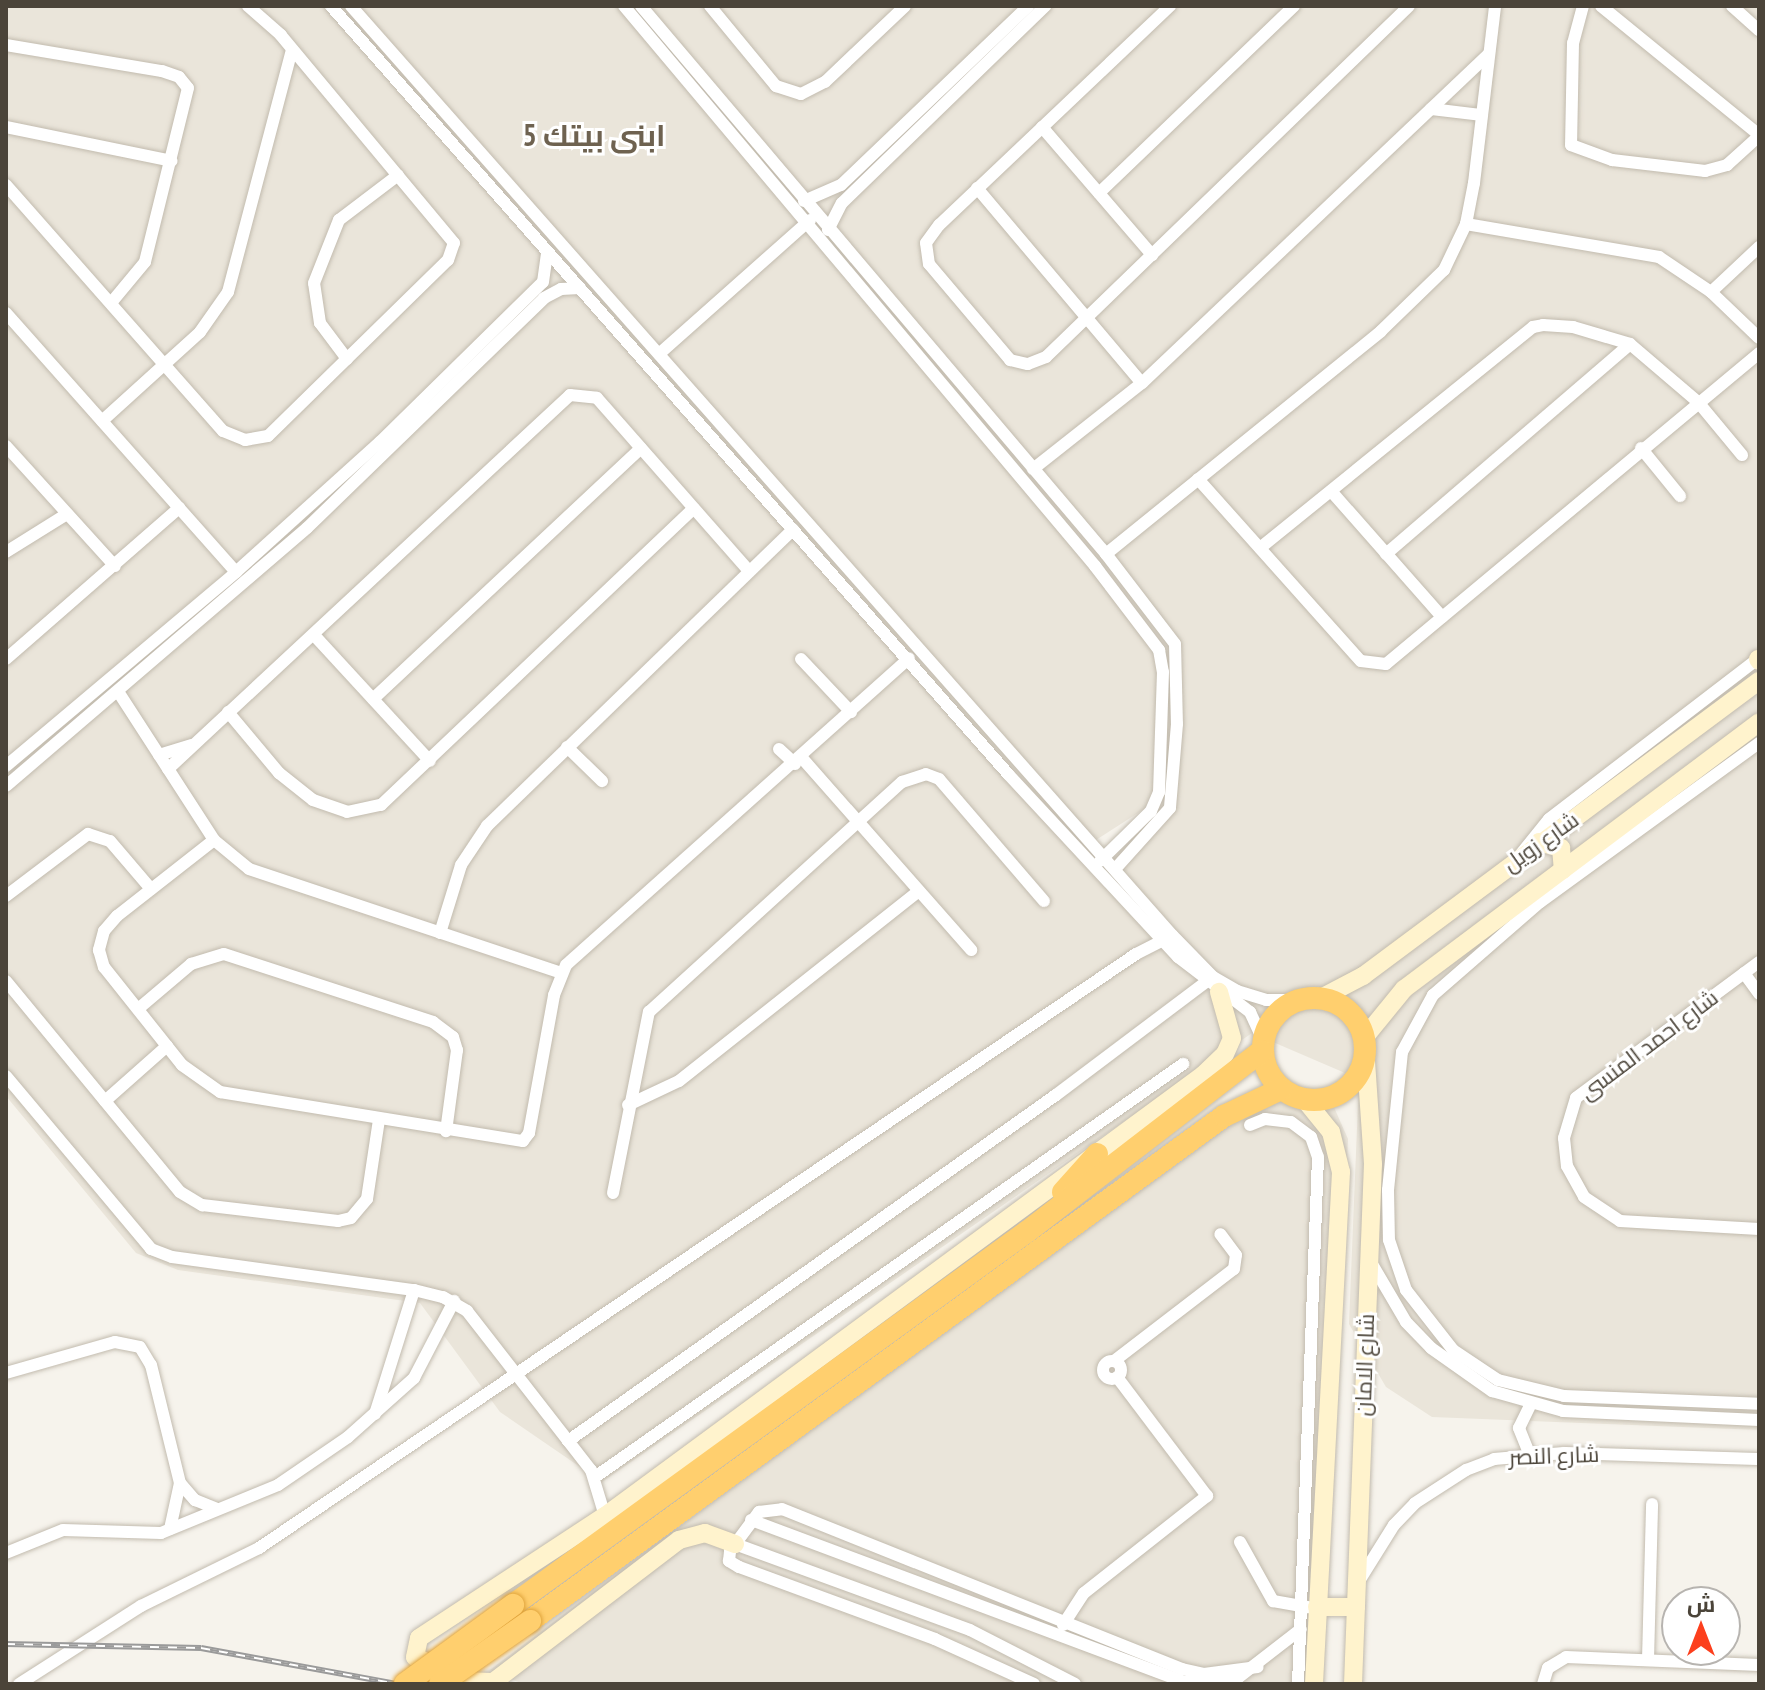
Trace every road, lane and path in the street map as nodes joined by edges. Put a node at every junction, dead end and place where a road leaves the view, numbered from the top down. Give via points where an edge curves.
1 (248, 6) edge
2 (331, 6) edge
3 (351, 6) edge
4 (624, 6) edge
5 (641, 6) edge
6 (710, 6) edge
7 (905, 6) edge
8 (1028, 6) edge
9 (1045, 6) edge
10 (1170, 6) edge
11 (1294, 6) edge
12 (1409, 6) edge
13 (1495, 6) edge
14 (1583, 6) edge
15 (1601, 6) edge
16 (1732, 6) edge
17 (1759, 30) edge
18 (6, 45) edge
19 (292, 50) junction
20 (1488, 55) junction
21 (718, 97) junction
22 (708, 107) junction
23 (1431, 109) junction
24 (1481, 115) junction
25 (6, 127) edge
26 (1042, 127) junction
27 (1759, 135) edge
28 (172, 161) junction
29 (398, 175) junction
30 (6, 185) edge
31 (977, 188) junction
32 (845, 190) junction
33 (1099, 193) junction
34 (804, 201) junction
35 (815, 215) junction
36 (1466, 224) junction
37 (804, 225) junction
38 (828, 230) junction
39 (1759, 247) edge
40 (547, 253) junction
41 (1152, 255) junction
42 (580, 288) junction
43 (1711, 292) junction
44 (540, 294) junction
45 (111, 303) junction
46 (6, 313) edge
47 (1086, 318) junction
48 (12, 327) edge
49 (1759, 338) edge
50 (1630, 344) junction
51 (931, 349) junction
52 (1759, 353) edge
53 (659, 354) junction
54 (347, 359) junction
55 (919, 359) junction
56 (165, 365) junction
57 (455, 367) junction
58 (465, 378) junction
59 (1142, 383) junction
60 (1698, 402) junction
61 (102, 421) junction
62 (6, 446) edge
63 (384, 446) junction
64 (641, 448) junction
65 (1641, 448) junction
66 (1742, 455) dead end
67 (1033, 469) junction
68 (1198, 479) junction
69 (1331, 491) junction
70 (1680, 496) dead end
71 (179, 508) junction
72 (694, 508) junction
73 (67, 514) junction
74 (793, 529) junction
75 (1260, 548) junction
76 (6, 552) edge
77 (1106, 554) junction
78 (1386, 554) junction
79 (115, 566) junction
80 (748, 570) junction
81 (236, 572) junction
82 (874, 594) junction
83 (862, 605) junction
84 (1442, 617) junction
85 (172, 628) junction
86 (314, 635) junction
87 (181, 639) junction
88 (909, 658) junction
89 (6, 659) edge
90 (801, 659) dead end
91 (1759, 659) edge
92 (1759, 681) edge
93 (119, 693) junction
94 (373, 699) junction
95 (228, 712) junction
96 (851, 712) junction
97 (1759, 722) edge
98 (1162, 723) junction
99 (1177, 724) junction
100 (192, 745) junction
101 (1758, 745) edge
102 (567, 747) junction
103 (779, 749) dead end
104 (159, 755) junction
105 (430, 761) junction
106 (798, 761) junction
107 (6, 766) edge
108 (168, 769) junction
109 (602, 781) dead end
110 (11, 782) edge
111 (1591, 806) junction
112 (858, 821) junction
113 (1607, 834) junction
114 (214, 840) junction
115 (1539, 842) junction
116 (1520, 855) junction
117 (1105, 857) junction
118 (1094, 866) junction
119 (1115, 869) junction
120 (1563, 870) junction
121 (151, 889) junction
122 (919, 891) junction
123 (6, 896) edge
124 (1044, 901) dead end
125 (1146, 915) junction
126 (440, 933) junction
127 (1168, 938) junction
128 (971, 950) dead end
129 (1759, 962) edge
130 (561, 973) junction
131 (1744, 973) junction
132 (6, 981) edge
133 (1212, 984) junction
134 (1759, 994) edge
135 (1310, 999) junction
136 (138, 1009) junction
137 (1365, 1043) junction
138 (1263, 1045) junction
139 (167, 1046) junction
140 (1183, 1064) dead end
141 (6, 1076) edge
142 (1281, 1089) junction
143 (1305, 1100) junction
144 (105, 1101) junction
145 (628, 1105) junction
146 (379, 1120) junction
147 (1250, 1125) dead end
148 (446, 1131) junction
149 (1097, 1154) junction
150 (613, 1193) dead end
151 (1759, 1229) edge
152 (1028, 1231) junction
153 (1220, 1234) dead end
154 (1376, 1247) junction
155 (414, 1290) junction
156 (454, 1301) junction
157 (6, 1373) edge
158 (516, 1376) junction
159 (1759, 1404) edge
160 (1530, 1405) junction
161 (375, 1414) junction
162 (1759, 1420) edge
163 (568, 1441) junction
164 (1529, 1453) junction
165 (1759, 1459) edge
166 (595, 1477) junction
167 (180, 1483) junction
168 (1652, 1504) dead end
169 (217, 1509) junction
170 (605, 1516) junction
171 (751, 1520) junction
172 (170, 1529) junction
173 (1240, 1542) dead end
174 (735, 1544) junction
175 (6, 1553) edge
176 (1356, 1586) junction
177 (1310, 1607) junction
178 (1356, 1607) junction
179 (1065, 1619) junction
180 (1301, 1629) junction
181 (1059, 1634) junction
182 (1648, 1660) junction
183 (1759, 1665) edge
184 (1258, 1667) junction
185 (1049, 1669) junction
186 (19, 1684) edge
187 (405, 1684) edge
188 (440, 1684) edge
189 (1034, 1684) edge
190 (1040, 1684) edge
191 (1075, 1684) edge
192 (1298, 1684) edge
193 (1314, 1684) edge
194 (1353, 1684) edge
195 (1543, 1684) edge

1 - 19 street
2 - 40 street
3 - 53 street
4 - 22 street
5 - 21 street
6 - 7 street via 776,86 801,94 825,82
8 - 32 street
9 - 32 street
10 - 26 street
11 - 33 street
12 - 41 street
13 - 20 street
14 - 27 street via 1573,43 1571,145 1612,160 1705,171 1727,165
15 - 27 street
16 - 17 street
18 - 28 street via 179,77 189,95
19 - 29 street
19 - 56 street via 228,292 205,326
20 - 23 street
20 - 24 street
21 - 22 street
21 - 34 street
22 - 37 street
23 - 24 street
23 - 59 street
24 - 36 street
25 - 28 street
26 - 31 street
26 - 33 street
28 - 45 street via 142,269
29 - 54 street via 339,220 314,283 316,314
29 - 54 street via 451,238 454,249
30 - 45 street
31 - 47 street
31 - 47 street via 931,233 926,253 1002,354 1019,363 1037,362
32 - 34 street
32 - 38 street
33 - 41 street
34 - 35 street
35 - 37 street
35 - 38 street
36 - 43 street via 1650,254
36 - 68 street via 1453,257 1423,295
37 - 53 street
37 - 55 street
38 - 51 street
39 - 43 street
40 - 42 street
40 - 44 street
41 - 47 street
42 - 44 street
42 - 74 street
43 - 49 street
44 - 57 street
44 - 58 street
45 - 56 street
46 - 48 street
47 - 59 street
48 - 61 street
50 - 60 street
50 - 69 street via 1573,327 1533,327
50 - 78 street
51 - 55 street
51 - 67 street
52 - 60 street
53 - 82 street
54 - 56 street via 280,427 257,440 223,431
55 - 98 street via 1153,640 1162,661
56 - 61 street
57 - 58 street
57 - 63 street
58 - 63 street
59 - 67 street
60 - 65 street
60 - 66 street
61 - 71 street
62 - 73 street
63 - 81 street
63 - 87 street
64 - 72 street
64 - 86 street via 597,398 570,395
64 - 94 street
65 - 70 street
65 - 84 street
67 - 77 street
68 - 75 street
68 - 77 street
69 - 75 street
69 - 78 street
71 - 79 street
71 - 81 street
72 - 80 street
72 - 105 street
73 - 76 street
73 - 79 street
74 - 80 street
74 - 83 street
75 - 84 street via 1367,664 1386,664
77 - 99 street via 1175,644
78 - 84 street
79 - 89 street
80 - 102 street
81 - 85 street
82 - 83 street
82 - 117 street
83 - 88 street
85 - 87 street
85 - 107 street
86 - 94 street
86 - 95 street
87 - 93 street
88 - 96 street
88 - 118 street
90 - 96 street
91 - 116 street via 1549,819
92 - 111 street, شارع زويل
93 - 104 street
93 - 110 street
94 - 105 street
95 - 100 street
95 - 105 street via 289,783 336,810 358,812 381,805
96 - 106 street
97 - 113 street, شارع زويل
98 - 99 street
98 - 117 street via 1156,802
99 - 119 street via 1170,808
100 - 104 street
100 - 108 street
101 - 154 street via 1540,902 1433,995 1402,1052 1388,1190
102 - 109 street
102 - 126 street via 477,837 461,865
103 - 106 street
104 - 108 street
106 - 112 street
106 - 130 street via 573,956
107 - 110 street
108 - 114 street
111 - 113 street via 1590,822
111 - 115 street, شارع زويل
112 - 122 street
112 - 124 street via 913,775 939,779
112 - 145 street via 660,997 641,1028
113 - 120 street, شارع زويل
114 - 121 street
114 - 126 street via 270,878
115 - 116 street, شارع زويل
115 - 120 street via 1561,848
116 - 135 street, شارع زويل via 1363,976
117 - 118 street
117 - 119 street
118 - 125 street
119 - 125 street
120 - 137 street, شارع زويل via 1404,989
121 - 123 street via 110,841 88,834
121 - 136 street via 104,931 99,950 104,967
122 - 128 street
122 - 145 street via 679,1081
125 - 127 street
126 - 130 street
127 - 133 street
127 - 158 street via 1136,954
129 - 131 street, شارع احمد المنسى
130 - 148 street via 527,1138 510,1142
131 - 134 street
131 - 151 street, شارع احمد المنسى via 1576,1098 1564,1138 1567,1166 1584,1197 1620,1221
132 - 144 street
133 - 135 street via 1251,997
133 - 138 street via 1250,1012
133 - 149 street via 1231,1025 1225,1054
133 - 163 street
135 - 137 highway via 1351,1015
135 - 138 highway via 1276,1014
136 - 139 street
136 - 148 street via 191,964 224,954 433,1022 453,1037 457,1050
137 - 143 highway via 1361,1069 1348,1088 1328,1099
137 - 154 street, شارع الامان
138 - 142 highway via 1267,1072
138 - 152 highway
139 - 144 street
139 - 146 street via 199,1081 220,1092
140 - 166 street
141 - 155 street via 151,1249 172,1257
142 - 143 highway
142 - 188 highway, bridge via 1224,1116
143 - 177 street, شارع الامان via 1331,1132 1341,1172
144 - 146 street via 190,1200 214,1208 338,1221 351,1218 367,1199
145 - 150 street
146 - 148 street
147 - 177 street via 1265,1119 1291,1122 1311,1137 1318,1157
149 - 152 highway
149 - 170 street
152 - 187 highway, bridge
153 - 179 street via 1236,1255 1234,1269 1103,1372 1117,1377 1207,1496 1084,1593
154 - 159 street via 1423,1318 1453,1350 1498,1380 1527,1390 1587,1398
154 - 160 street, شارع النصر via 1406,1322 1445,1361 1492,1391
154 - 176 street, شارع الامان
155 - 156 street
155 - 161 street
156 - 158 street via 487,1334
156 - 161 street via 421,1370
157 - 167 street via 115,1342 134,1343 151,1365
158 - 163 street
158 - 186 street via 259,1548 141,1606
160 - 162 street, شارع النصر via 1586,1413
160 - 164 street via 1519,1428
161 - 169 street via 308,1467
163 - 166 street
164 - 165 street, شارع النصر
164 - 176 street, شارع النصر via 1466,1470 1427,1494 1394,1525
166 - 170 street
167 - 169 street via 195,1500
167 - 172 street
168 - 182 street
169 - 172 street
170 - 174 street via 419,1638 415,1657 468,1681 493,1682 679,1540 705,1533
171 - 174 street
171 - 179 street via 767,1509 788,1511
171 - 181 street
172 - 175 street via 141,1535 63,1530
173 - 177 street via 1273,1601
174 - 185 street via 970,1630
174 - 189 street via 728,1556 739,1567 935,1639
176 - 178 street, شارع الامان
177 - 178 street
177 - 180 street
177 - 193 street, شارع الامان
178 - 194 street, شارع الامان
179 - 181 street
179 - 184 street via 1196,1673
180 - 184 street
180 - 192 street
181 - 184 street via 1185,1682 1218,1683
182 - 183 street
182 - 195 street via 1566,1657 1548,1668
185 - 190 street
185 - 191 street

